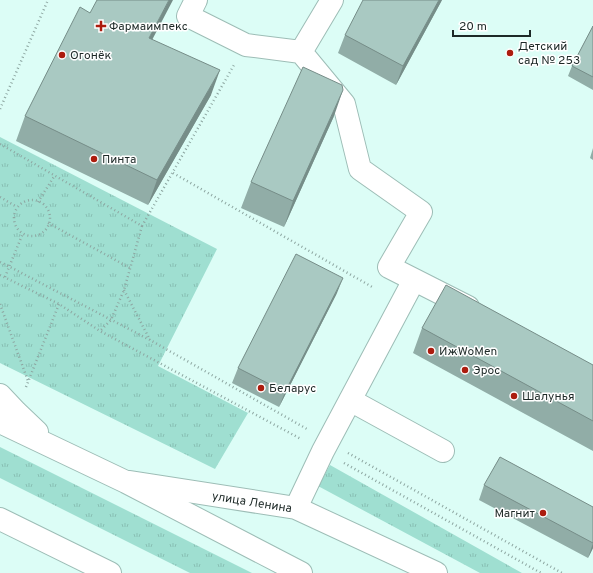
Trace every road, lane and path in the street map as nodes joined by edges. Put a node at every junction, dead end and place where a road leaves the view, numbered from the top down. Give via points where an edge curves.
1 (48, 0) edge
2 (196, 0) edge
3 (332, 0) edge
4 (246, 45) junction
5 (301, 52) junction
6 (0, 109) edge
7 (0, 144) edge
8 (173, 173) junction
9 (55, 175) junction
10 (0, 197) edge
11 (38, 202) junction
12 (17, 207) junction
13 (48, 223) junction
14 (142, 226) junction
15 (23, 233) junction
16 (0, 262) edge
17 (10, 267) junction
18 (130, 268) junction
19 (0, 275) edge
20 (5, 277) junction
21 (414, 280) junction
22 (124, 290) junction
23 (378, 290) dead end
24 (0, 304) edge
25 (59, 304) junction
26 (483, 314) edge
27 (111, 320) junction
28 (100, 331) junction
29 (150, 340) junction
30 (28, 382) junction
31 (0, 395) edge
32 (350, 400) junction
33 (8, 417) edge
34 (325, 446) junction
35 (443, 451) dead end
36 (126, 482) junction
37 (296, 508) junction
38 (0, 519) edge
39 (101, 570) edge
40 (301, 573) edge
41 (436, 573) edge
42 (542, 573) edge
43 (562, 573) edge

1 - 6 path
2 - 4 main road via 188,16
3 - 5 main road
4 - 5 main road
4 - 8 path
5 - 21 main road via 344,104 360,169 421,212 390,267
7 - 9 path
8 - 14 path
8 - 23 path
9 - 11 path
9 - 14 path
10 - 12 path
11 - 12 path via 33,199 26,200
11 - 13 path via 43,203 49,212
12 - 15 path via 13,219 18,230
13 - 15 path via 47,228 38,235 28,236
13 - 18 path
14 - 18 path
15 - 17 path
16 - 17 path
17 - 20 path
17 - 27 path
18 - 22 path
19 - 20 path
20 - 25 path
21 - 26 main road
21 - 32 main road
22 - 27 path
22 - 29 path
24 - 30 path
25 - 28 path
25 - 30 path
27 - 28 path
27 - 29 path
28 - 34 path
29 - 34 path
30 - 33 path
31 - 33 main road
32 - 34 main road
32 - 35 main road
33 - 36 main road, улица Ленина via 53,447
34 - 37 main road
34 - 42 path
34 - 43 path
36 - 37 main road, улица Ленина
36 - 40 main road, улица Ленина
37 - 41 main road, улица Ленина
38 - 39 main road

